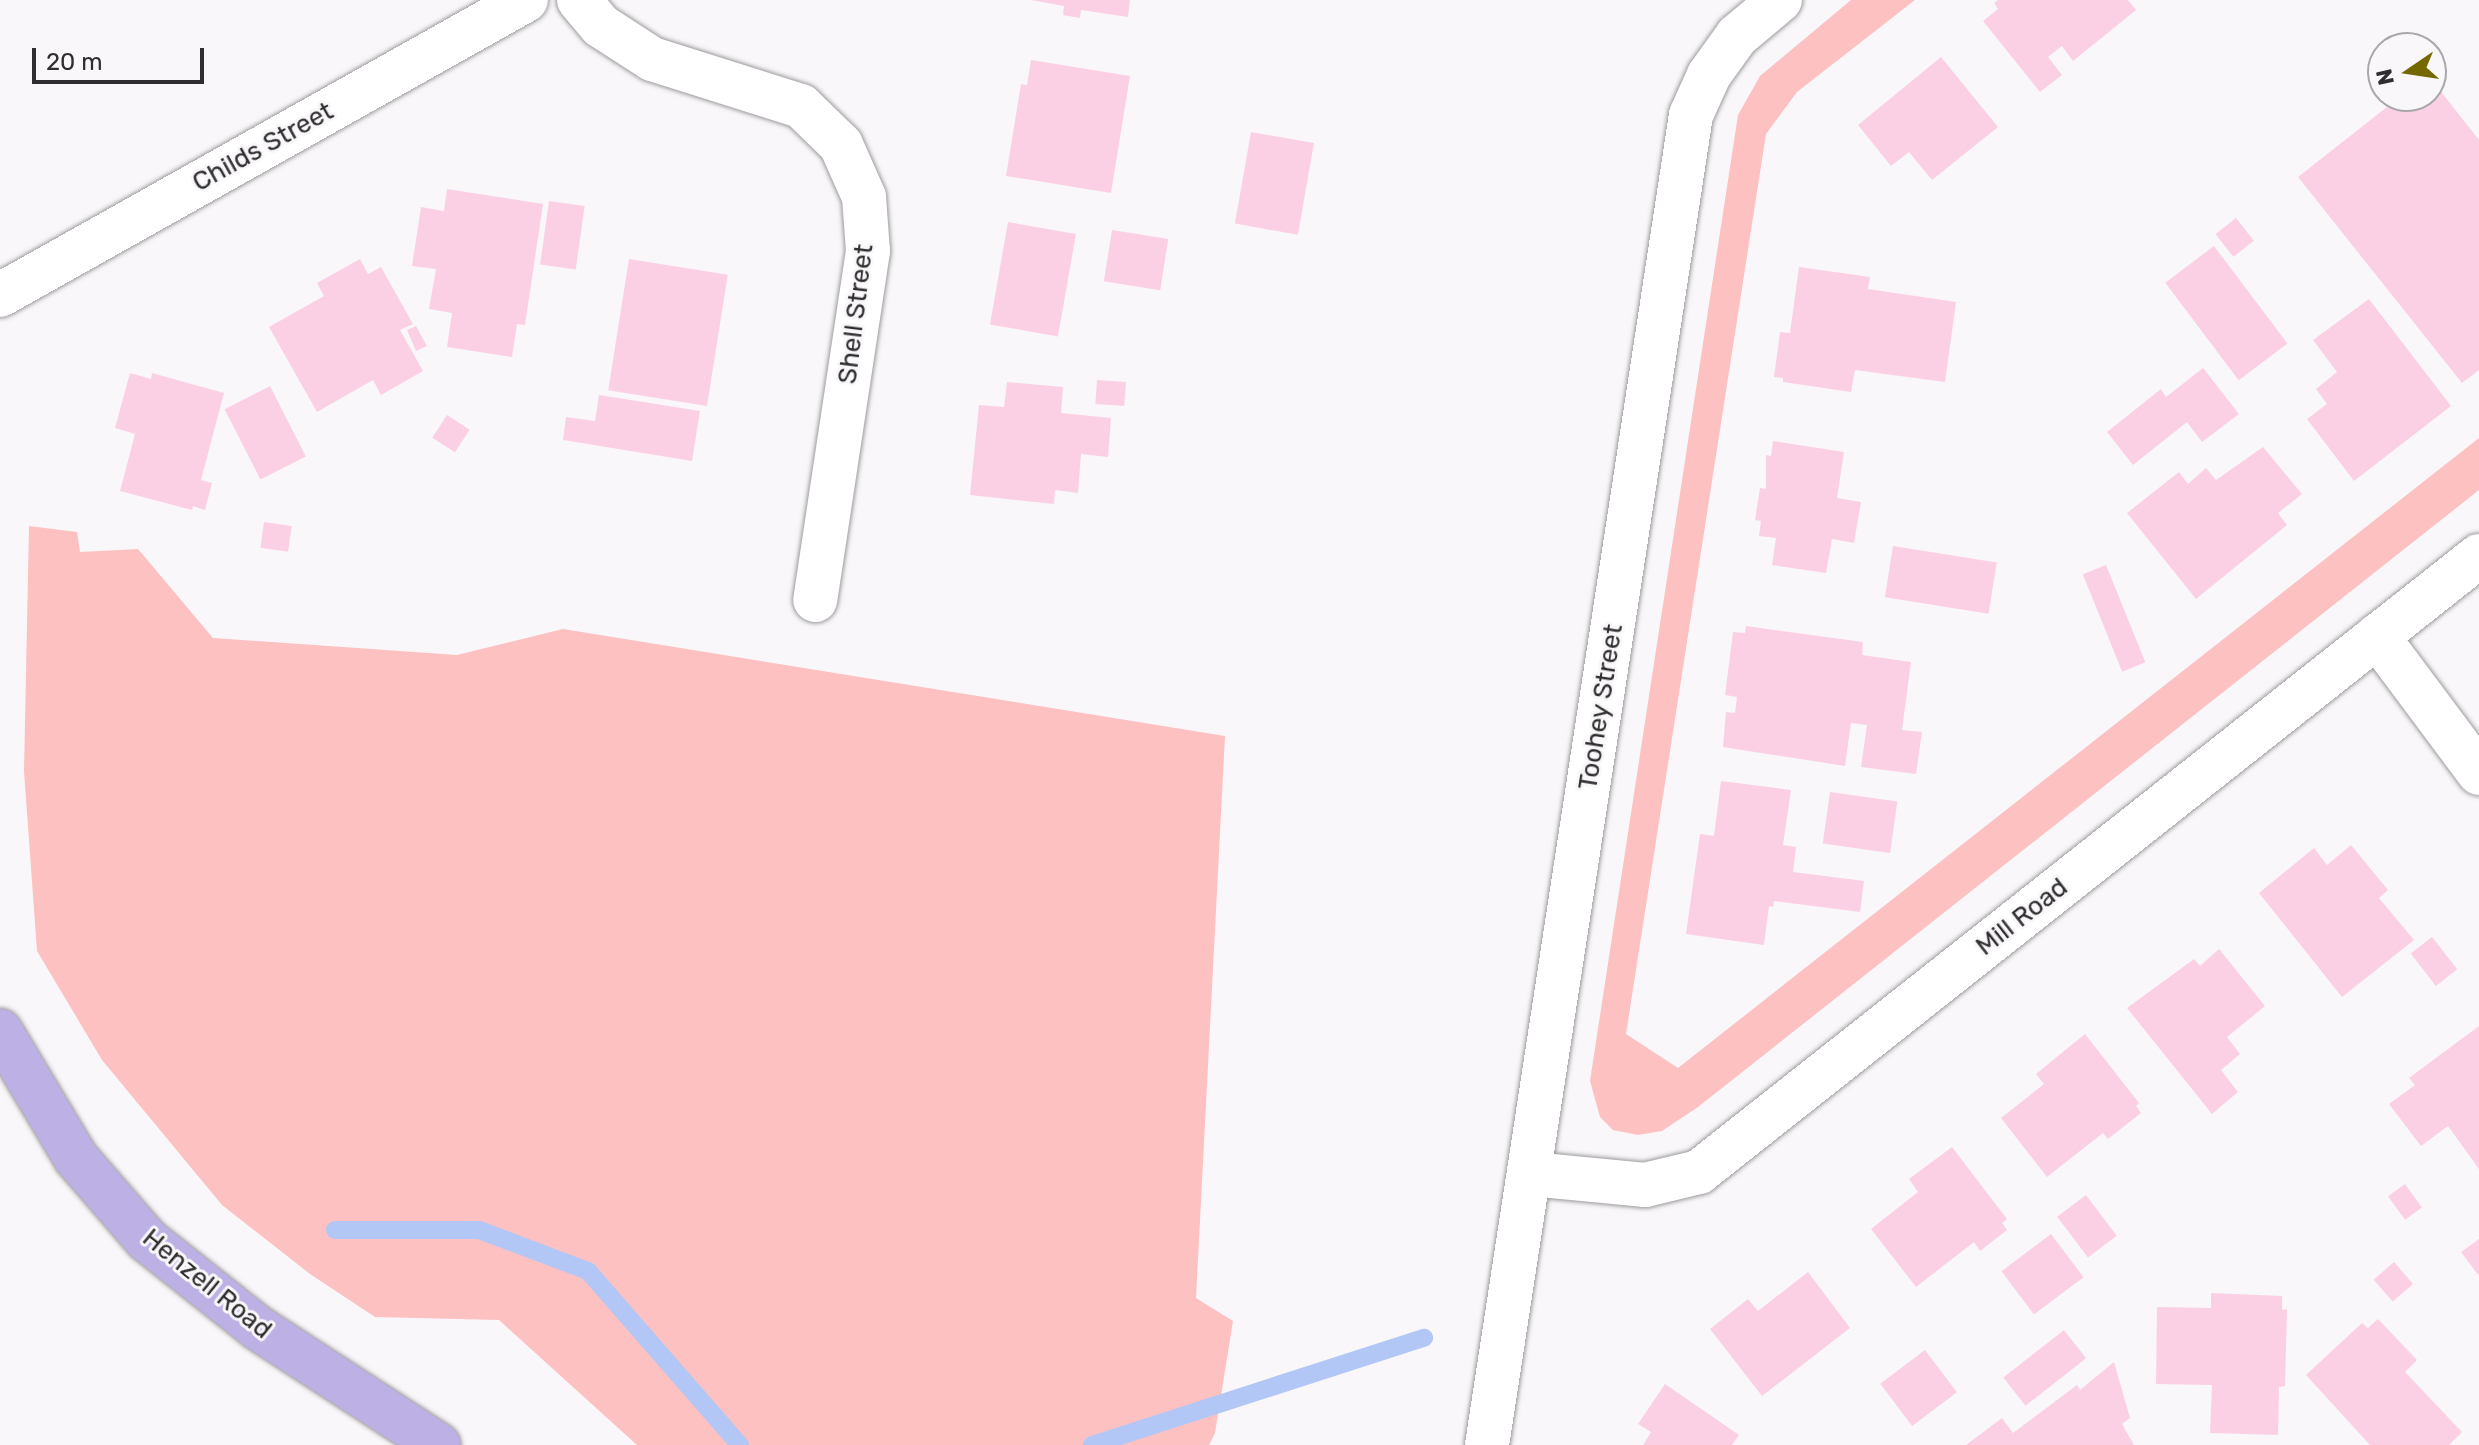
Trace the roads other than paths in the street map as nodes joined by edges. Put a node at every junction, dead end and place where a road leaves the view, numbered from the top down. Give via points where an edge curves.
1 (526, 0) edge
2 (579, 0) edge
3 (1780, 0) edge
4 (0, 295) edge
5 (2479, 556) edge
6 (815, 600) dead end
7 (2377, 636) junction
8 (2479, 773) edge
9 (0, 1031) edge
10 (1531, 1174) junction
11 (438, 1445) edge
12 (1487, 1445) edge

1 - 4 street, Childs Street
2 - 6 street, Shell Street via 601,26 652,59 801,106 841,145 864,197 868,251
3 - 10 street, Toohey Street via 1737,36 1709,75 1691,115
5 - 7 street, Mill Road
7 - 8 street
7 - 10 street, Mill Road via 1699,1172 1645,1185
9 - 11 main road, Henzell Road via 76,1158 147,1240 258,1328
10 - 12 street, Toohey Street

